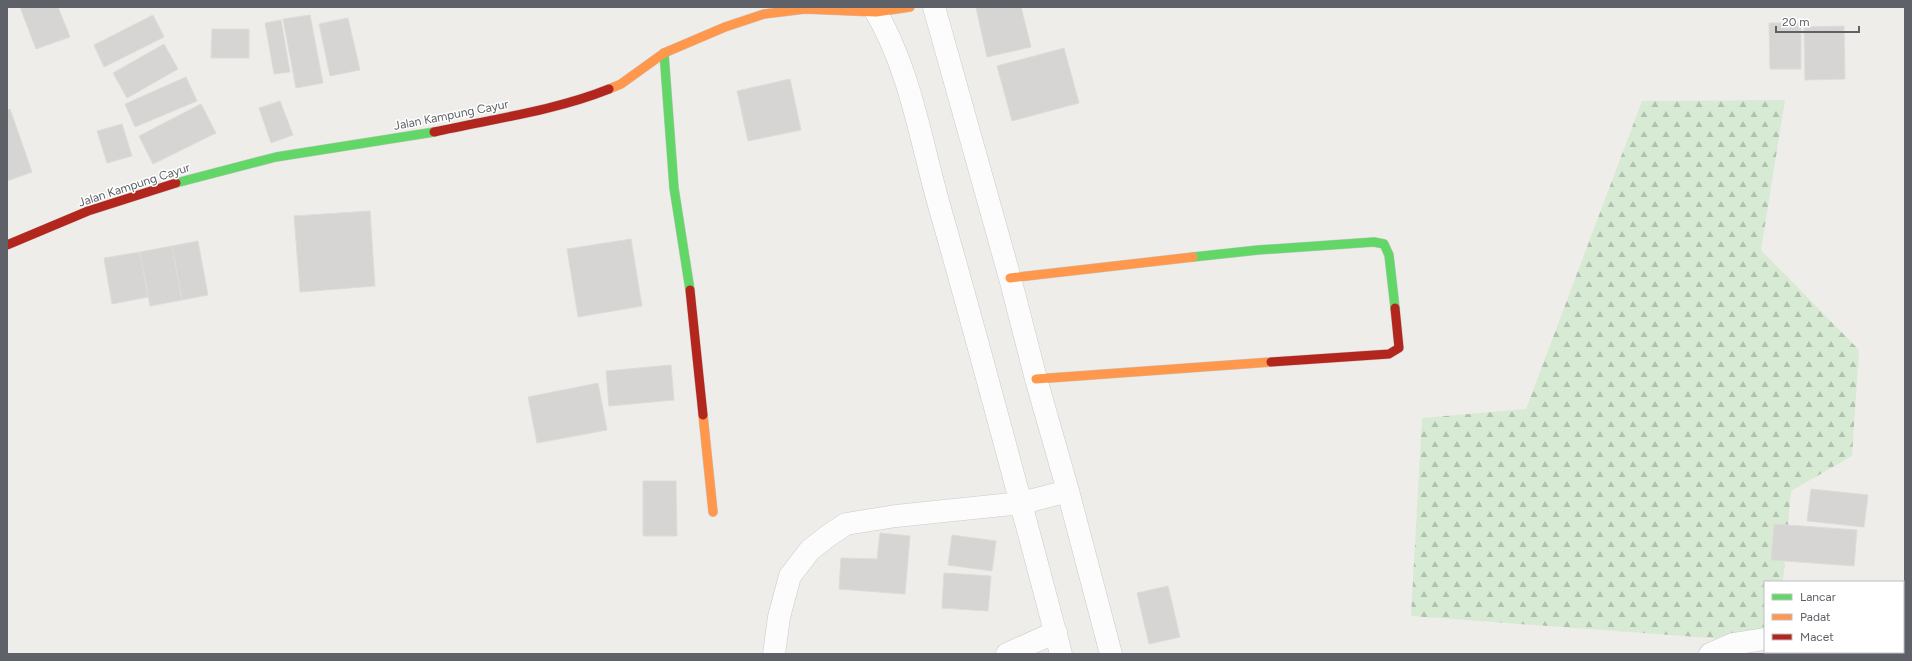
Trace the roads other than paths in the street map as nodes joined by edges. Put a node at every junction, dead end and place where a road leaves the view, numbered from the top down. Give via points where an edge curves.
1 (910, 7) edge
2 (934, 7) edge
3 (881, 10) edge
4 (664, 53) junction
5 (7, 245) edge
6 (1010, 278) junction
7 (1036, 379) junction
8 (1068, 491) junction
9 (1022, 503) junction
10 (713, 512) dead end
11 (1056, 632) junction
12 (1764, 639) edge
13 (774, 654) edge
14 (1007, 654) edge
15 (1061, 654) edge
16 (1110, 654) edge
17 (1710, 654) edge

1 - 3 street, Jalan Kampung Cayur
2 - 6 street
3 - 4 street, Jalan Kampung Cayur via 805,9 764,14 725,27
3 - 9 street via 914,108 940,211
4 - 5 street, Jalan Kampung Cayur via 621,84 560,106 424,134 276,157 195,177 88,211
4 - 10 street via 674,188 694,320
6 - 7 street
6 - 7 street via 1258,250 1374,242 1384,244 1389,255 1399,348 1389,354
7 - 8 street
8 - 9 street
8 - 16 street
9 - 11 street
9 - 13 street via 896,516 846,524 810,550 790,576 779,617
11 - 14 street
11 - 15 street
12 - 17 street via 1733,644

